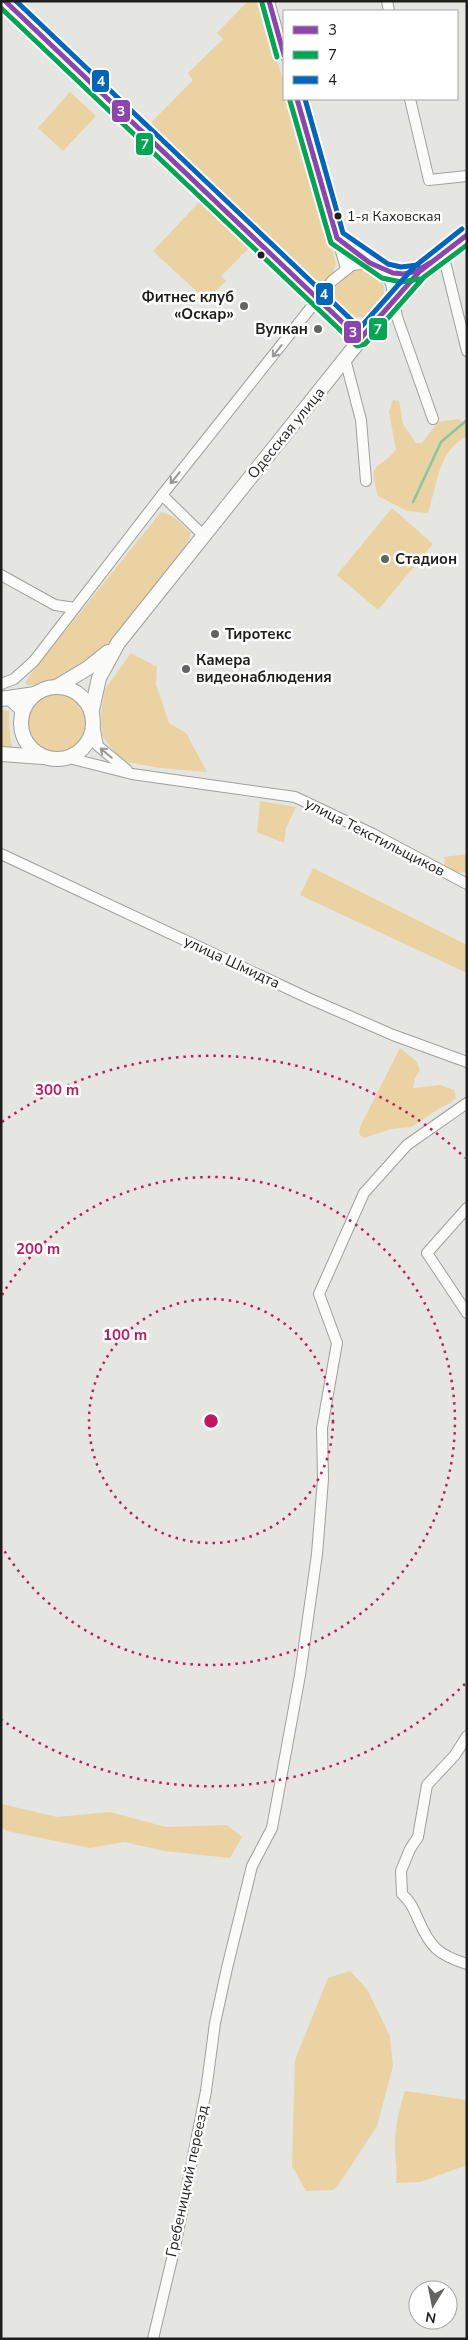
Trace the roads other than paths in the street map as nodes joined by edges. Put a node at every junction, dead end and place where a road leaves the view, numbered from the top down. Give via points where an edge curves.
1 (5, 1) edge
2 (269, 1) edge
3 (283, 51) edge
4 (297, 100) edge
5 (410, 100) edge
6 (467, 176) edge
7 (467, 235) edge
8 (337, 238) junction
9 (443, 254) junction
10 (372, 263) junction
11 (346, 268) junction
12 (381, 270) junction
13 (419, 272) junction
14 (318, 299) junction
15 (392, 300) junction
16 (360, 340) junction
17 (467, 350) edge
18 (345, 359) junction
19 (433, 419) dead end
20 (366, 481) dead end
21 (162, 495) junction
22 (204, 536) junction
23 (1, 575) edge
24 (75, 608) junction
25 (118, 643) junction
26 (1, 684) edge
27 (58, 686) junction
28 (34, 694) junction
29 (3, 696) edge
30 (92, 710) junction
31 (22, 712) junction
32 (94, 725) junction
33 (1, 754) edge
34 (44, 757) junction
35 (69, 758) junction
36 (132, 774) junction
37 (1, 854) edge
38 (467, 884) edge
39 (467, 1062) edge
40 (467, 1103) edge
41 (467, 1208) edge
42 (467, 1313) edge
43 (467, 1736) edge
44 (467, 1964) edge
45 (153, 2339) edge

1 - 14 street
2 - 3 street
4 - 8 street
5 - 6 street via 429,180
7 - 9 main road, Одесская улица
8 - 10 street
8 - 11 street
9 - 13 main road, Одесская улица
9 - 17 street
10 - 11 street
10 - 12 street
11 - 14 street
12 - 13 street via 401,275
12 - 15 street via 391,283
13 - 15 main road, Одесская улица
14 - 16 street
14 -> 21 street
15 - 16 main road, Одесская улица
15 - 19 street
16 - 18 main road, Одесская улица
18 - 20 street via 362,420
18 - 22 main road, Одесская улица
21 - 22 street
21 - 24 street
22 - 25 main road, Одесская улица
23 - 24 street via 55,605
24 - 26 street via 25,671
25 - 27 main road via 88,668
25 - 30 main road via 99,678
27 - 28 main road
27 - 30 main road via 75,691
28 - 29 main road
28 - 31 main road
29 - 31 street
30 - 32 main road
31 - 34 main road via 22,734 27,744
32 - 35 main road via 87,745
36 -> 32 street via 98,746
33 - 34 main road
34 - 35 main road via 56,760
35 - 36 street, улица Текстильщиков
36 - 38 street, улица Текстильщиков via 295,797
37 - 39 street, улица Шмидта via 308,998
40 - 45 street, Гребеницкий переезд via 407,1146 364,1193 319,1294 337,1343 322,1428 324,1479 301,1666 272,1828 252,1866 215,2023 206,2091
41 - 42 street via 427,1253
43 - 44 street via 428,1785 418,1837 401,1871 402,1894 412,1902 429,1943 446,1957

